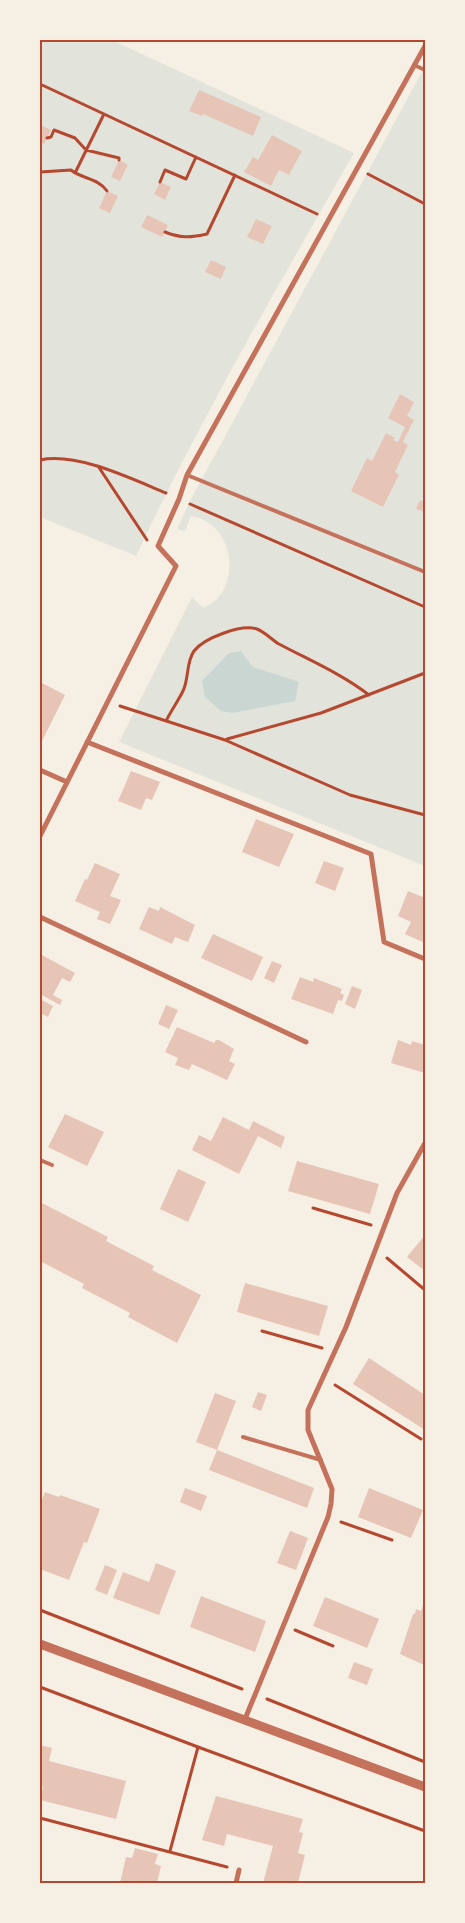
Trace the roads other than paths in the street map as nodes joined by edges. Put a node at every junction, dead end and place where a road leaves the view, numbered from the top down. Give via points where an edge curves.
1 (425, 46) edge
2 (414, 65) junction
3 (425, 70) edge
4 (187, 475) junction
5 (425, 572) edge
6 (88, 742) junction
7 (40, 770) edge
8 (67, 782) junction
9 (40, 836) edge
10 (40, 917) edge
11 (425, 959) edge
12 (306, 1042) dead end
13 (425, 1143) edge
14 (40, 1160) edge
15 (52, 1166) dead end
16 (243, 1437) dead end
17 (320, 1460) junction
18 (40, 1644) edge
19 (245, 1719) junction
20 (425, 1787) edge
21 (239, 1870) road end
22 (236, 1883) edge

1 - 2 street
2 - 3 lane
2 - 4 street
4 - 5 lane
4 - 6 street via 158,546 176,566
6 - 8 street
6 - 11 street via 371,854 384,942
7 - 8 street
8 - 9 street
10 - 12 street
13 - 17 street via 397,1193 346,1327 308,1410 308,1430
14 - 15 lane
16 - 17 lane
17 - 19 street via 332,1488 328,1517
18 - 19 street
19 - 20 street
21 - 22 street

